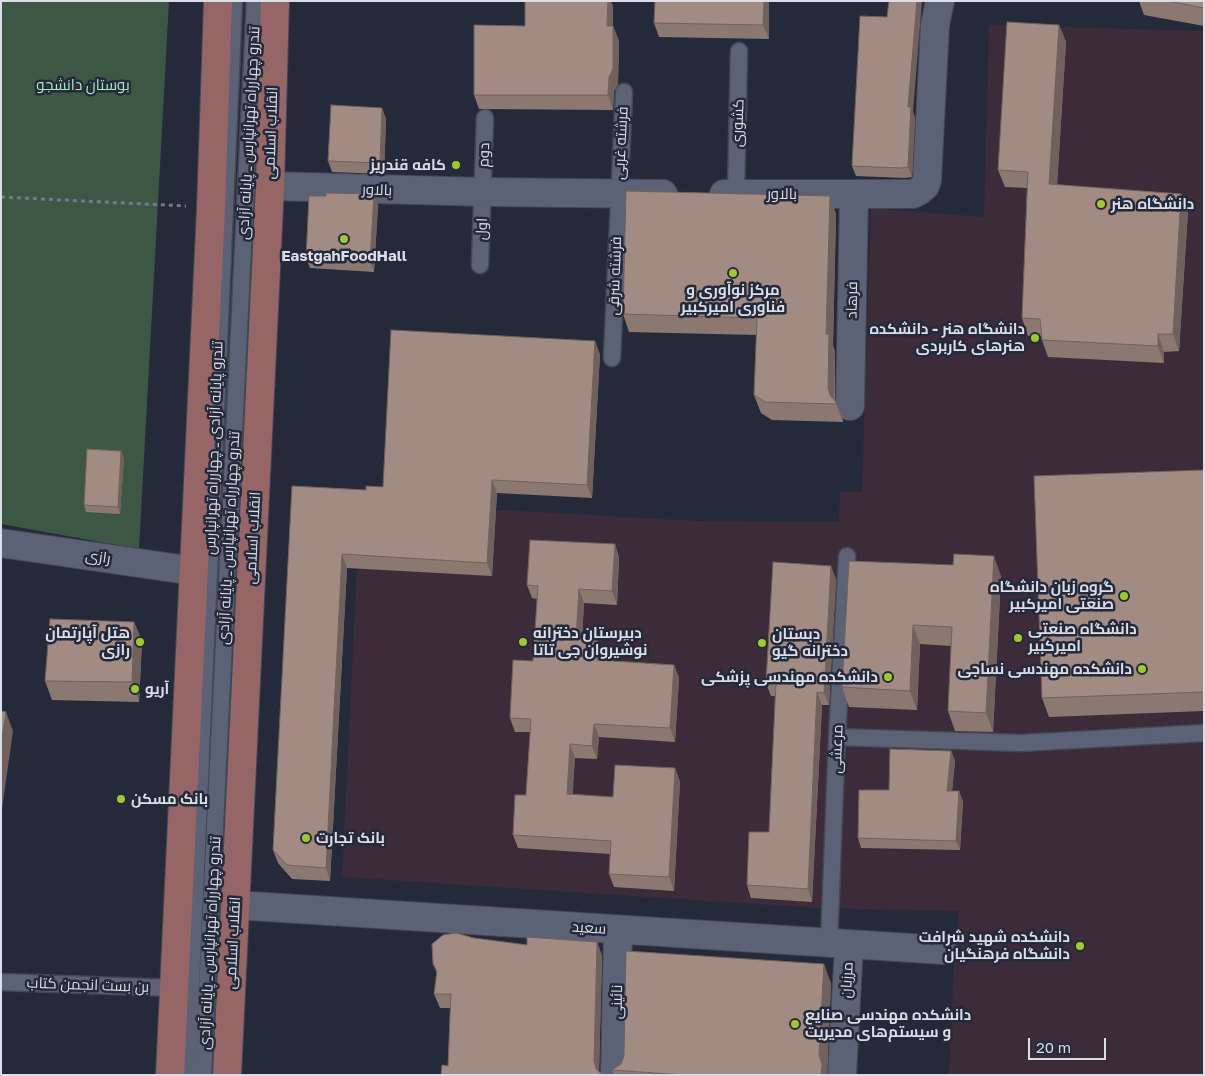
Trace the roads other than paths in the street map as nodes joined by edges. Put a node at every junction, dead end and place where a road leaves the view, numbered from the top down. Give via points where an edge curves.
1 (218, 1) edge
2 (234, 1) edge
3 (255, 1) edge
4 (275, 1) edge
5 (940, 1) edge
6 (740, 51) dead end
7 (624, 92) dead end
8 (485, 118) edge
9 (270, 186) junction
10 (483, 192) junction
11 (619, 194) junction
12 (736, 194) junction
13 (854, 195) junction
14 (480, 265) dead end
15 (612, 358) dead end
16 (850, 406) dead end
17 (1, 543) edge
18 (847, 556) dead end
19 (194, 571) junction
20 (1204, 733) edge
21 (837, 738) junction
22 (235, 905) junction
23 (618, 930) junction
24 (839, 944) junction
25 (942, 950) dead end
26 (1, 982) edge
27 (174, 988) junction
28 (170, 1075) edge
29 (187, 1075) edge
30 (203, 1075) edge
31 (227, 1075) edge
32 (615, 1075) edge
33 (842, 1075) edge

1 - 19 main road
2 - 29 lane, تندرو پایانه آزادی ـ چهارراه تهرانپارس
3 - 30 lane, تندرو چهارراه تهرانپارس ـ پایانه آزادی
4 - 9 main road, انقلاب اسلامی
5 - 13 street, بالاور via 935,25 928,180 919,192 913,194
6 - 12 lane, کشوری
7 - 11 lane, فرشته غربی
8 - 10 lane, دوم
9 - 10 street, بالاور
9 - 22 main road, انقلاب اسلامی
10 - 11 street, بالاور
10 - 14 lane, اول
11 - 12 street, بالاور
11 - 15 lane, فرشته شرقی
12 - 13 street, بالاور
13 - 16 street, فرهاد
17 - 19 street, رازی
18 - 21 lane, مرعشی
19 - 27 main road
20 - 21 lane via 1021,743
21 - 24 lane, مرعشی
22 - 23 street, سعید
22 - 31 main road, انقلاب اسلامی
23 - 24 street, سعید
23 - 32 street, نائینی
24 - 25 street, سعید
24 - 33 street, مرزبان
26 - 27 lane, بن بست انجمن کتاب
27 - 28 main road

